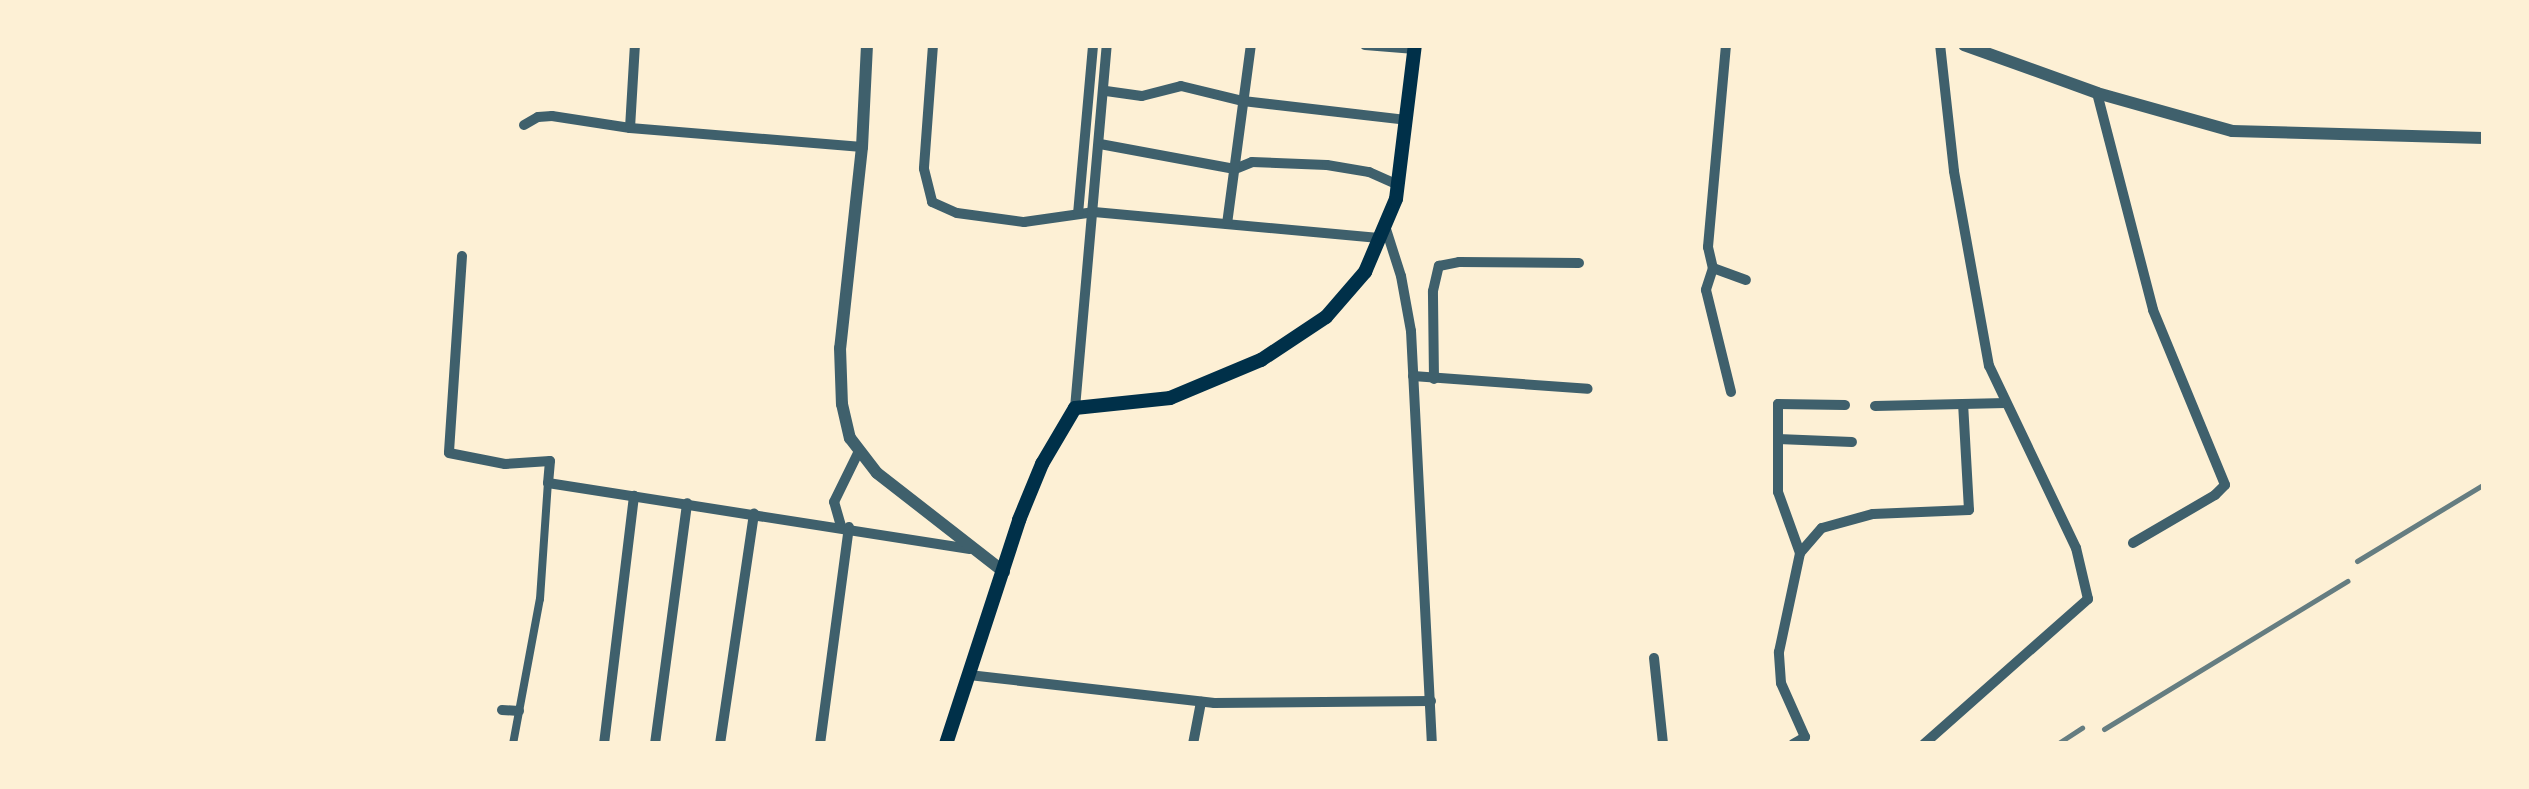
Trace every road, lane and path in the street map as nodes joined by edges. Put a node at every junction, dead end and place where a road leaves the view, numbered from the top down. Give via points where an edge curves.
1 (635, 45) edge
2 (867, 45) edge
3 (933, 45) edge
4 (1092, 45) edge
5 (1107, 45) edge
6 (1251, 45) edge
7 (1365, 45) edge
8 (1726, 45) edge
9 (1940, 45) edge
10 (1964, 45) edge
11 (1415, 47) edge
12 (1106, 91) junction
13 (2097, 93) junction
14 (1242, 100) junction
15 (1406, 120) junction
16 (524, 124) dead end
17 (630, 128) junction
18 (2484, 138) edge
19 (1100, 144) junction
20 (862, 147) junction
21 (1235, 170) junction
22 (1398, 185) junction
23 (1094, 212) junction
24 (1078, 214) junction
25 (1227, 224) junction
26 (1382, 232) junction
27 (462, 256) dead end
28 (1579, 262) dead end
29 (1713, 268) junction
30 (1746, 280) dead end
31 (1413, 376) junction
32 (1434, 379) junction
33 (1588, 390) dead end
34 (1731, 392) dead end
35 (2006, 403) junction
36 (1964, 404) junction
37 (1845, 405) dead end
38 (1876, 406) dead end
39 (1075, 408) junction
40 (1778, 440) junction
41 (1852, 442) dead end
42 (858, 453) junction
43 (548, 483) junction
44 (634, 496) junction
45 (687, 504) junction
46 (754, 513) junction
47 (845, 527) junction
48 (2133, 543) dead end
49 (970, 548) junction
50 (1800, 552) junction
51 (1004, 572) junction
52 (1654, 658) dead end
53 (969, 675) junction
54 (1431, 701) junction
55 (1201, 702) junction
56 (502, 710) dead end
57 (519, 711) junction
58 (513, 744) edge
59 (604, 744) edge
60 (654, 744) edge
61 (720, 744) edge
62 (820, 744) edge
63 (946, 744) edge
64 (1193, 744) edge
65 (1432, 744) edge
66 (1662, 744) edge
67 (1793, 744) edge
68 (1924, 744) edge

1 - 17 street
2 - 20 street
3 - 24 street via 924,169 932,202 958,213 1024,222
4 - 24 street
5 - 12 street
6 - 14 street
7 - 11 street
8 - 29 street via 1711,194
9 - 35 street via 1954,171 1989,366
10 - 13 street
11 - 15 main road
12 - 14 street via 1142,96 1181,86
12 - 19 street
13 - 18 street via 2232,130
13 - 48 street via 2152,310 2225,485
14 - 15 street
14 - 21 street
15 - 22 main road
16 - 17 street via 552,116
17 - 20 street
19 - 21 street
19 - 23 street
20 - 42 street via 840,348 842,404
21 - 22 street via 1252,162 1327,165
21 - 25 street
22 - 26 main road
23 - 24 street
23 - 25 street
23 - 39 street
25 - 26 street
26 - 31 street via 1401,276
26 - 39 main road via 1365,272 1326,316 1262,360 1170,398
27 - 43 street via 449,453 505,464 550,461
28 - 32 street via 1439,266 1432,291
29 - 30 street
29 - 34 street via 1706,290
31 - 32 street
31 - 54 street
32 - 33 street
35 - 36 street
35 - 68 street via 2076,548 2088,599
36 - 38 street
36 - 50 street via 1969,510 1872,514 1822,528
37 - 40 street via 1778,404
39 - 51 main road via 1042,464
40 - 41 street
40 - 50 street via 1778,492
42 - 47 street via 834,502
42 - 49 street
43 - 44 street
43 - 57 street via 540,599
44 - 45 street
44 - 59 street
45 - 46 street
45 - 60 street
46 - 47 street
46 - 61 street
47 - 49 street
47 - 62 street
49 - 51 street
50 - 67 street via 1779,652 1781,682 1805,737
51 - 53 main road
52 - 66 street
53 - 55 street
53 - 63 main road
54 - 55 street
54 - 65 street
55 - 64 street
56 - 57 street
57 - 58 street

